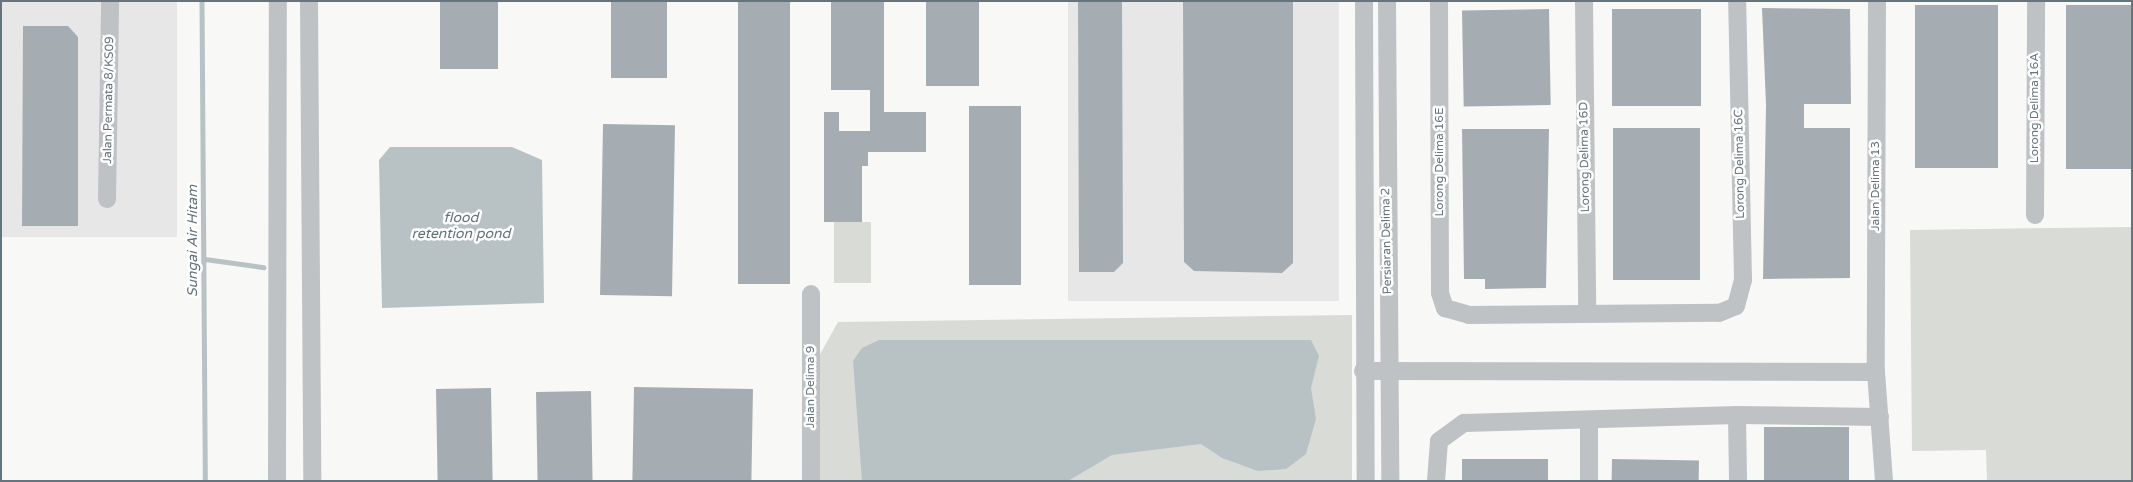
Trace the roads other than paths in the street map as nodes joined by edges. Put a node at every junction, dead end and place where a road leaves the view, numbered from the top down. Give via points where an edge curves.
1 (110, 1) edge
2 (278, 1) edge
3 (309, 1) edge
4 (1364, 1) edge
5 (1387, 1) edge
6 (1439, 1) edge
7 (1584, 1) edge
8 (1737, 1) edge
9 (1877, 1) edge
10 (2036, 1) edge
11 (107, 200) dead end
12 (2035, 215) dead end
13 (811, 294) dead end
14 (1587, 312) junction
15 (1363, 371) junction
16 (1389, 372) junction
17 (1876, 372) junction
18 (1738, 415) junction
19 (1880, 416) junction
20 (1589, 420) junction
21 (277, 481) edge
22 (312, 481) edge
23 (811, 481) edge
24 (1366, 481) edge
25 (1390, 481) edge
26 (1436, 481) edge
27 (1589, 481) edge
28 (1738, 481) edge
29 (1884, 481) edge

1 - 11 street, Jalan Permata 8/KS09
2 - 21 street
3 - 22 street
4 - 15 street, Persiaran Delima 2
5 - 16 street, Persiaran Delima 2
6 - 14 street, Lorong Delima 16E via 1440,293 1445,308 1456,314
7 - 14 street, Lorong Delima 16D
8 - 14 street, Lorong Delima 16C via 1742,290 1736,306 1719,313
9 - 17 street, Jalan Delima 13
10 - 12 street, Lorong Delima 16A
13 - 23 street, Jalan Delima 9
15 - 16 street
15 - 24 street, Persiaran Delima 2
16 - 17 street
16 - 25 street, Persiaran Delima 2
17 - 19 street, Jalan Delima 13
18 - 19 street
18 - 20 street
18 - 28 street
19 - 29 street
20 - 26 street via 1464,423 1439,441
20 - 27 street

